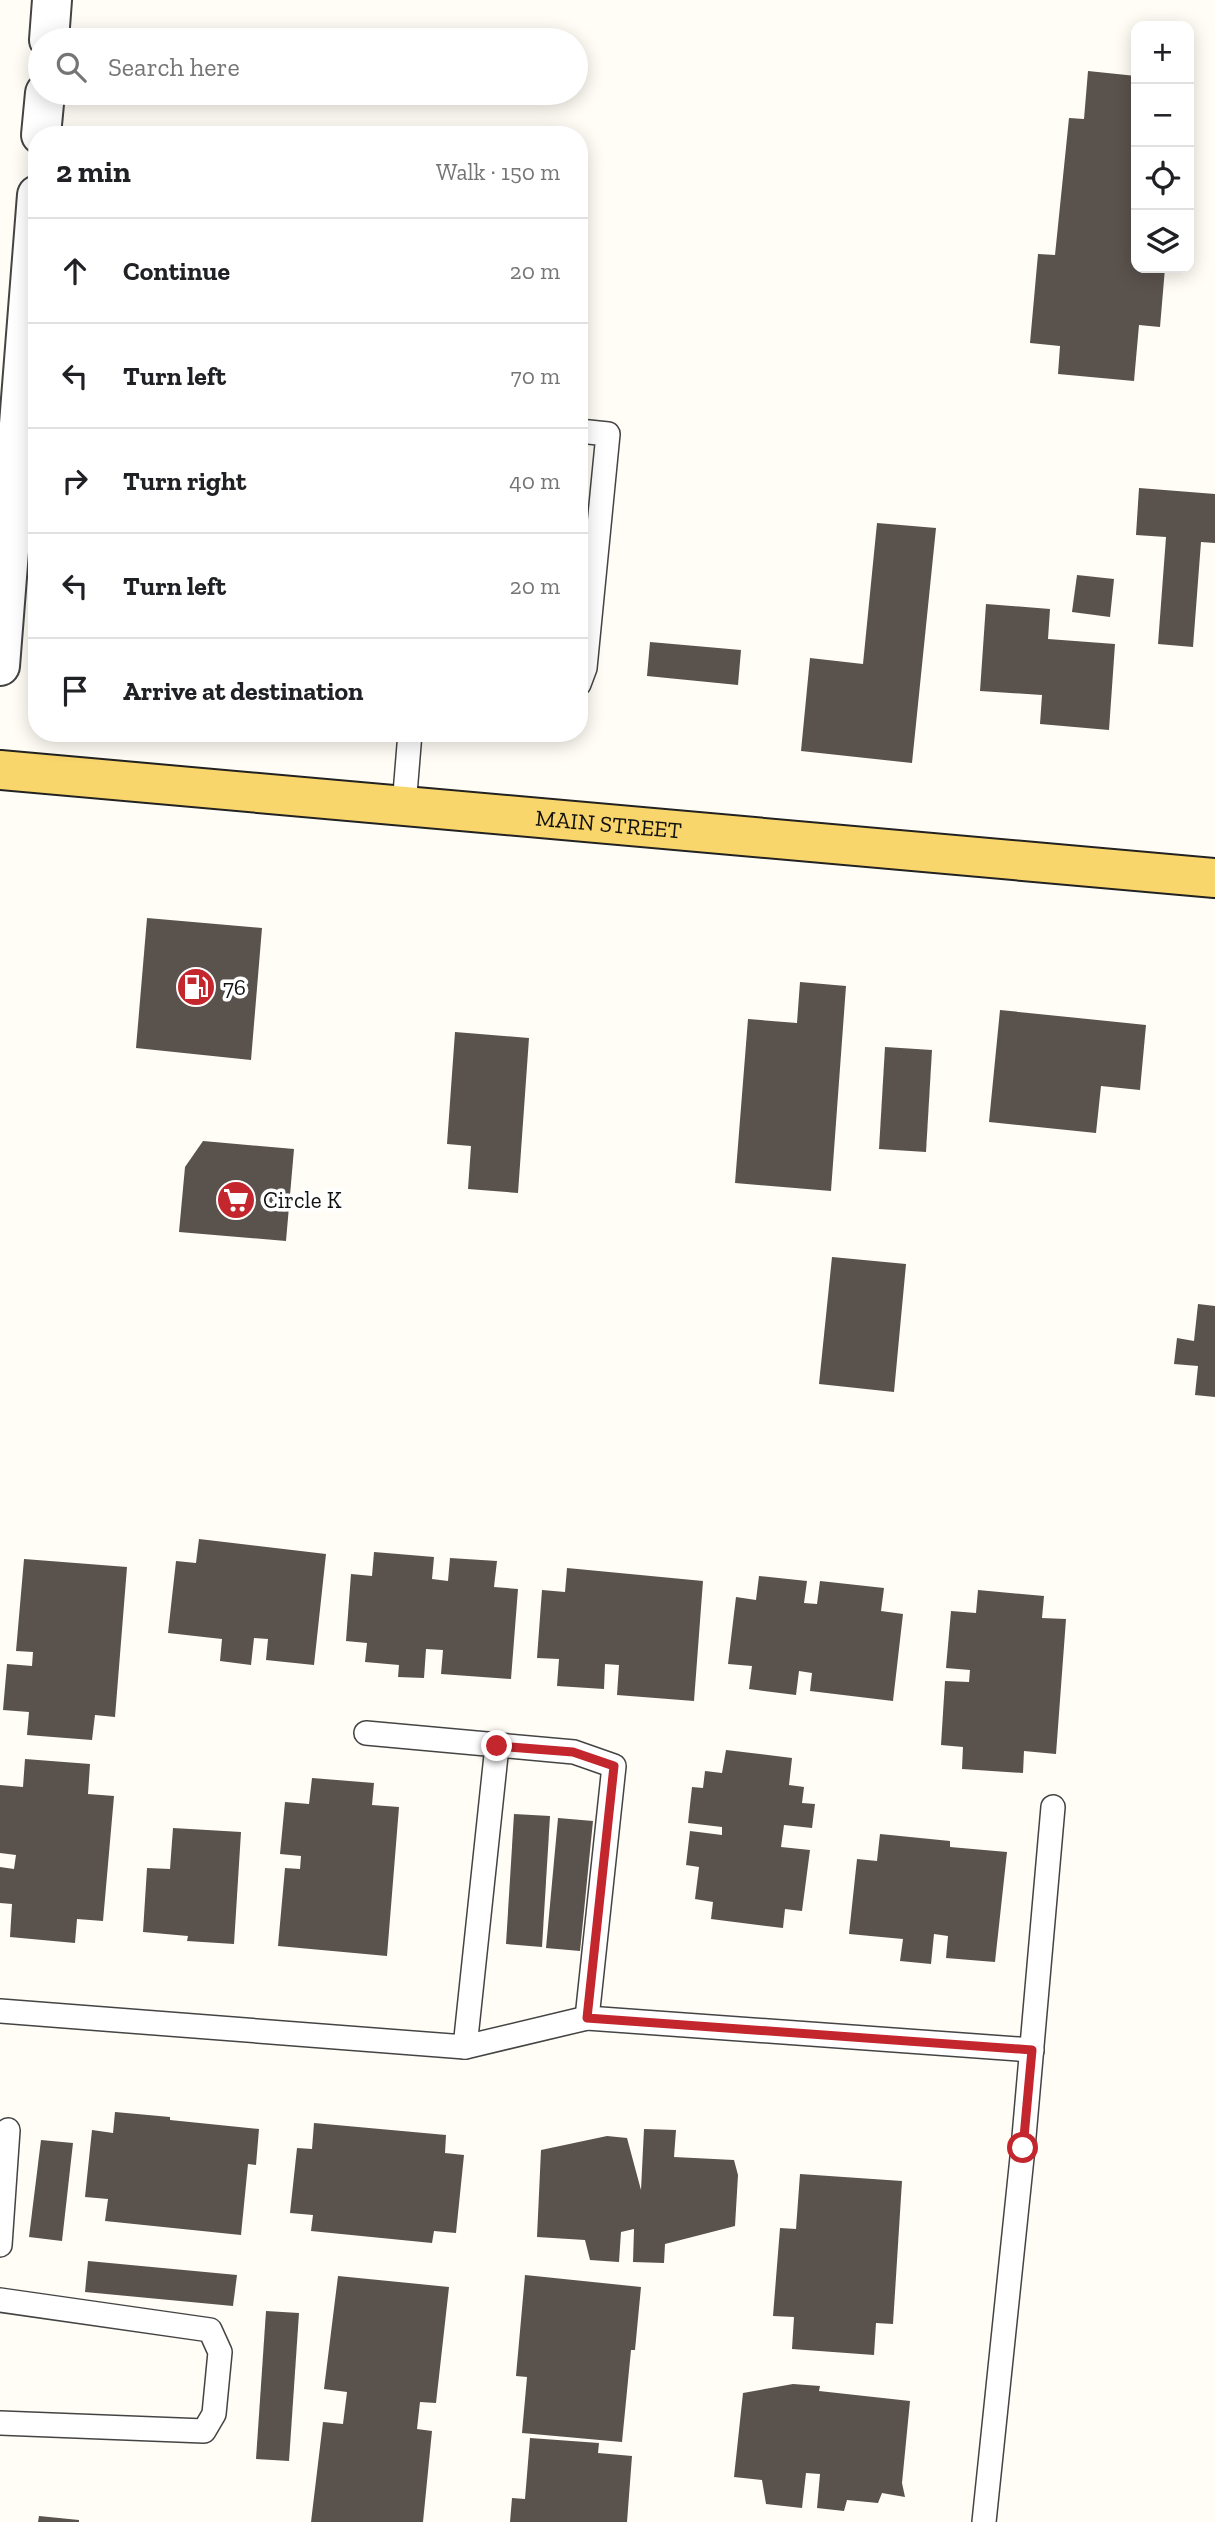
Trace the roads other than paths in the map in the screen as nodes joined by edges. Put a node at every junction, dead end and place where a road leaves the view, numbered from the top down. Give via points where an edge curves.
1 (52, 0) edge
2 (50, 28) edge
3 (44, 105) edge
4 (42, 126) edge
5 (28, 418) edge
6 (588, 433) edge
7 (25, 495) edge
8 (588, 637) edge
9 (0, 666) edge
10 (409, 742) edge
11 (0, 770) edge
12 (404, 806) junction
13 (1215, 878) edge
14 (366, 1733) dead end
15 (497, 1746) junction
16 (1053, 1807) dead end
17 (0, 2011) edge
18 (587, 2018) junction
19 (465, 2046) junction
20 (1032, 2050) junction
21 (8, 2130) dead end
22 (0, 2245) edge
23 (0, 2300) edge
24 (0, 2423) edge
25 (984, 2522) edge

1 - 2 street
3 - 4 street
5 - 7 street
6 - 8 lane via 608,434
7 - 9 street
10 - 12 lane
11 - 12 main road, MAIN STREET
12 - 13 main road, MAIN STREET
14 - 15 lane
15 - 18 lane via 573,1752 614,1766
15 - 19 lane
16 - 20 lane
17 - 19 lane
18 - 19 lane
18 - 20 lane
20 - 25 lane
21 - 22 lane
23 - 24 lane via 210,2330 220,2352 215,2414 204,2431

